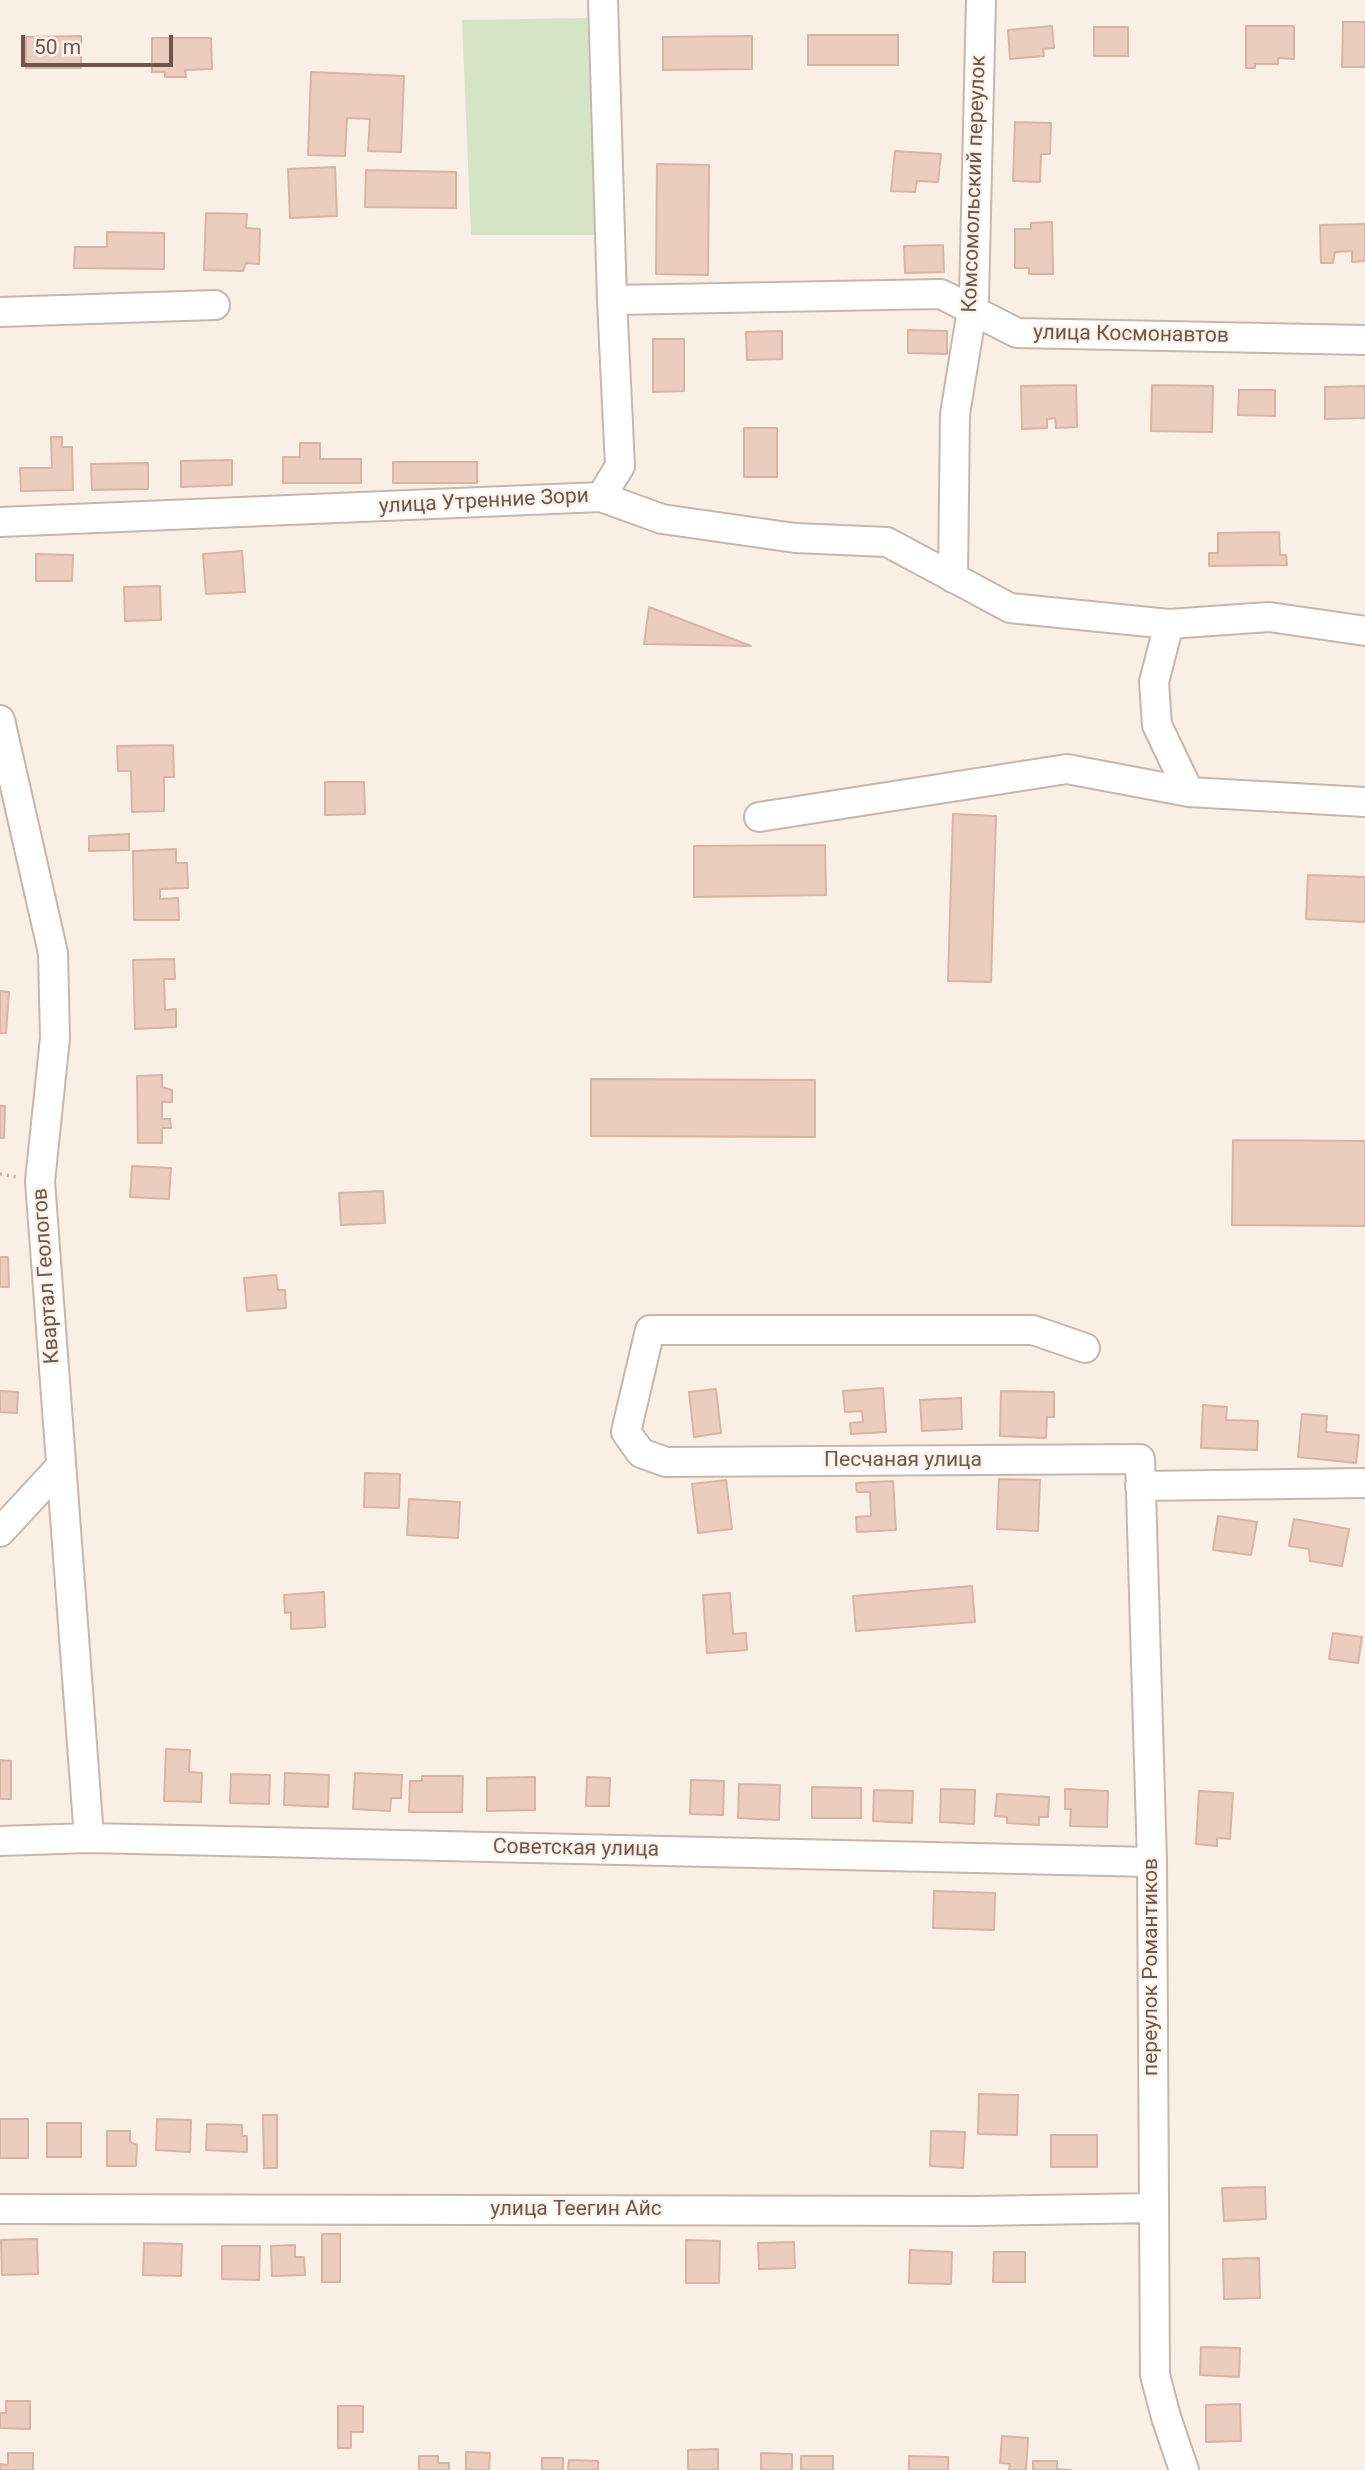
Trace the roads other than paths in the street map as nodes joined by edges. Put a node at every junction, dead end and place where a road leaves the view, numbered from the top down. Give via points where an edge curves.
1 (603, 0) edge
2 (981, 0) edge
3 (612, 300) junction
4 (215, 305) dead end
5 (972, 310) junction
6 (0, 312) edge
7 (1365, 340) edge
8 (601, 497) junction
9 (0, 522) edge
10 (953, 578) junction
11 (1169, 624) junction
12 (1365, 631) edge
13 (0, 720) edge
14 (1189, 792) junction
15 (1365, 802) edge
16 (759, 817) dead end
17 (1085, 1348) dead end
18 (61, 1466) junction
19 (1140, 1473) junction
20 (1365, 1483) edge
21 (0, 1532) edge
22 (89, 1838) junction
23 (0, 1840) edge
24 (1152, 1861) junction
25 (1153, 2208) junction
26 (0, 2209) edge
27 (1184, 2470) edge

1 - 3 street
2 - 5 street, Комсомольский переулок
3 - 5 street, улица Космонавтов via 940,294
3 - 8 street via 620,466
4 - 6 street
5 - 7 street, улица Космонавтов via 1017,333
5 - 10 street, Комсомольский переулок via 955,414
8 - 9 street, улица Утренние Зори
8 - 10 street, улица Утренние Зори via 662,519 794,538 887,542
10 - 11 street, улица Утренние Зори via 1010,608
11 - 12 street, улица Утренние Зори via 1269,617
11 - 14 street via 1154,682 1157,726
13 - 18 street, Квартал Геологов via 53,953 55,1038 40,1181
14 - 15 street
14 - 16 street via 1067,769
17 - 19 street, Песчаная улица via 1033,1329 650,1329 626,1432 641,1454 666,1462
18 - 21 street
18 - 22 street, Квартал Геологов
19 - 20 street, Песчаная улица
19 - 24 street, переулок Романтиков
22 - 23 street, Советская улица
22 - 24 street, Советская улица
24 - 25 street, переулок Романтиков
25 - 26 street, улица Теегин Айс
25 - 27 street, переулок Романтиков via 1156,2375

